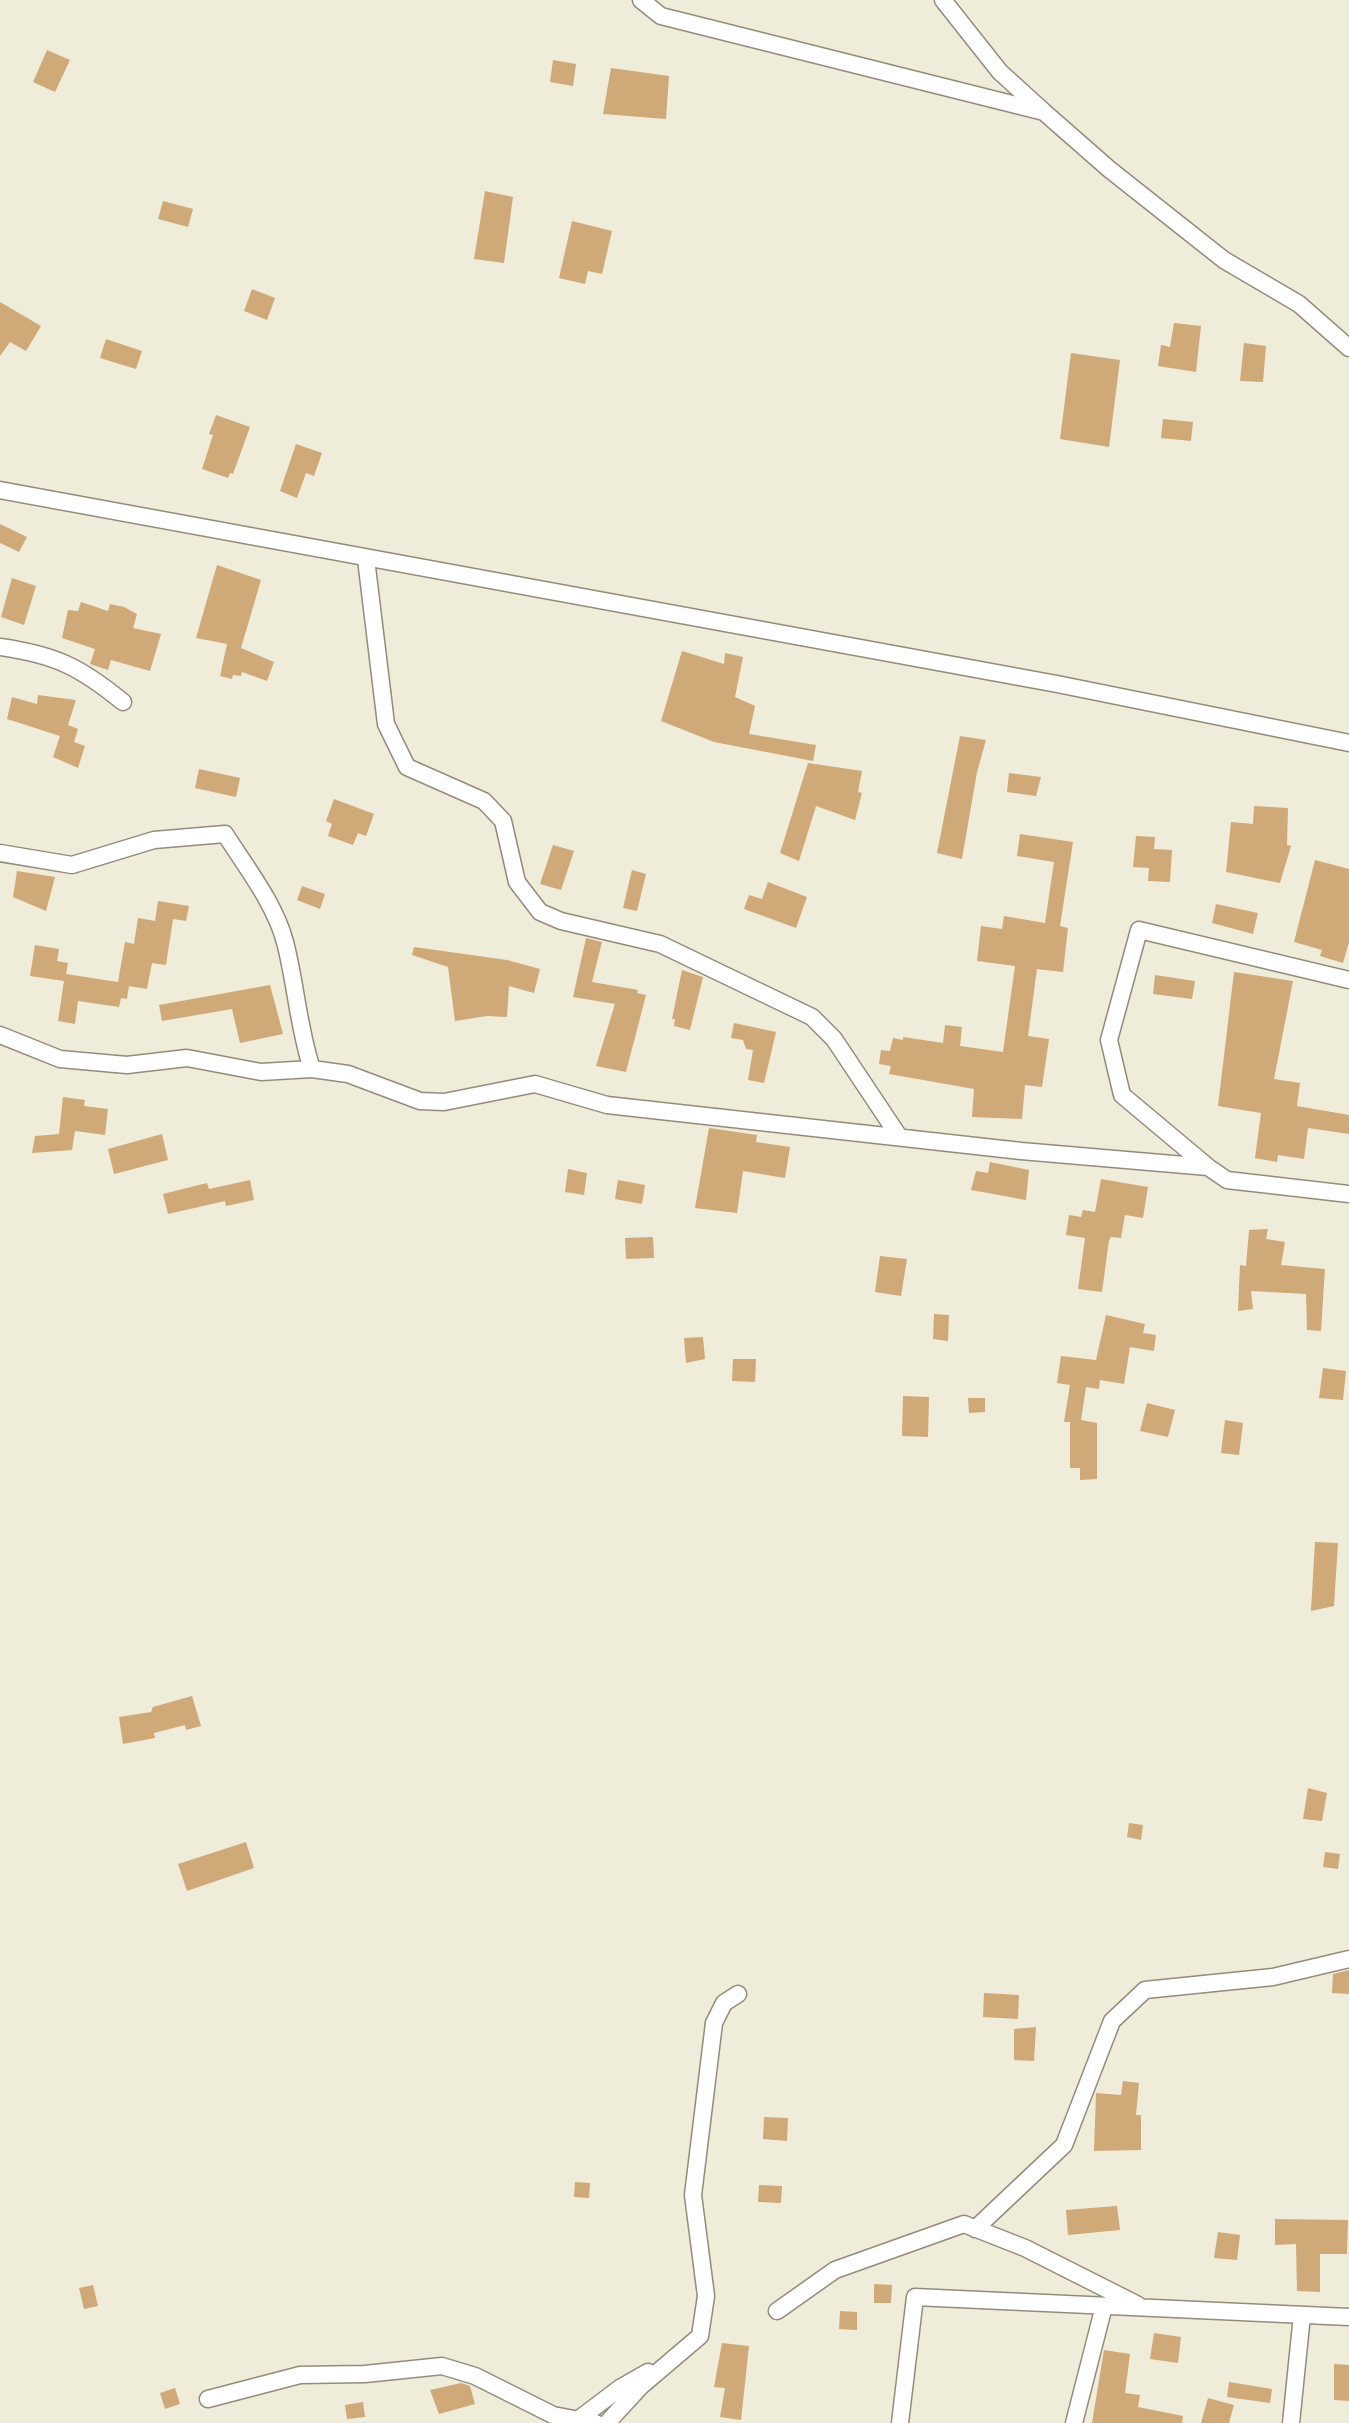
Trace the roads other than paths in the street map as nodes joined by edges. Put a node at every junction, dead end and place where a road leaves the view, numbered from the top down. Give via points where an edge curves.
1 (641, 0) edge
2 (943, 0) edge
3 (1044, 112) junction
4 (1349, 348) edge
5 (0, 490) edge
6 (366, 559) junction
7 (0, 647) edge
8 (123, 702) dead end
9 (1349, 743) edge
10 (0, 853) edge
11 (1349, 980) edge
12 (0, 1035) edge
13 (312, 1069) junction
14 (898, 1135) junction
15 (1208, 1167) junction
16 (1349, 1194) edge
17 (1349, 1959) edge
18 (738, 1994) dead end
19 (975, 2229) junction
20 (1104, 2306) junction
21 (1143, 2308) junction
22 (777, 2311) dead end
23 (1302, 2315) junction
24 (1349, 2317) edge
25 (674, 2357) junction
26 (208, 2399) dead end
27 (583, 2422) edge
28 (607, 2423) edge
29 (900, 2423) edge
30 (1074, 2423) edge
31 (1291, 2423) edge

1 - 3 street via 661,16
2 - 3 street via 1000,72
3 - 4 street via 1224,260 1299,304
5 - 6 street
6 - 9 street via 1057,684
6 - 14 street via 386,724 400,753 407,767 484,801 503,821 517,882 540,912 660,944 812,1017 834,1039
7 - 8 street via 41,653 87,673
10 - 13 street via 72,865 154,840 225,834 285,940 300,1032
11 - 15 street via 1139,930 1109,1040 1122,1095
12 - 13 street via 60,1059 127,1065 187,1058 261,1072
13 - 14 street via 348,1074 420,1101 456,1101 535,1084 607,1105
14 - 15 street
15 - 16 street via 1227,1180
17 - 19 street via 1273,1977 1145,1990 1112,2021 1064,2145
18 - 25 street via 724,2003 714,2023 693,2195 706,2296 700,2336
19 - 21 street via 1025,2248
19 - 22 street via 964,2224 835,2270
20 - 21 street
20 - 29 street via 915,2297
20 - 30 street
21 - 23 street
23 - 24 street
23 - 31 street
25 - 27 street via 620,2388
25 - 28 street
26 - 27 street via 300,2375 442,2366 475,2376 553,2415

